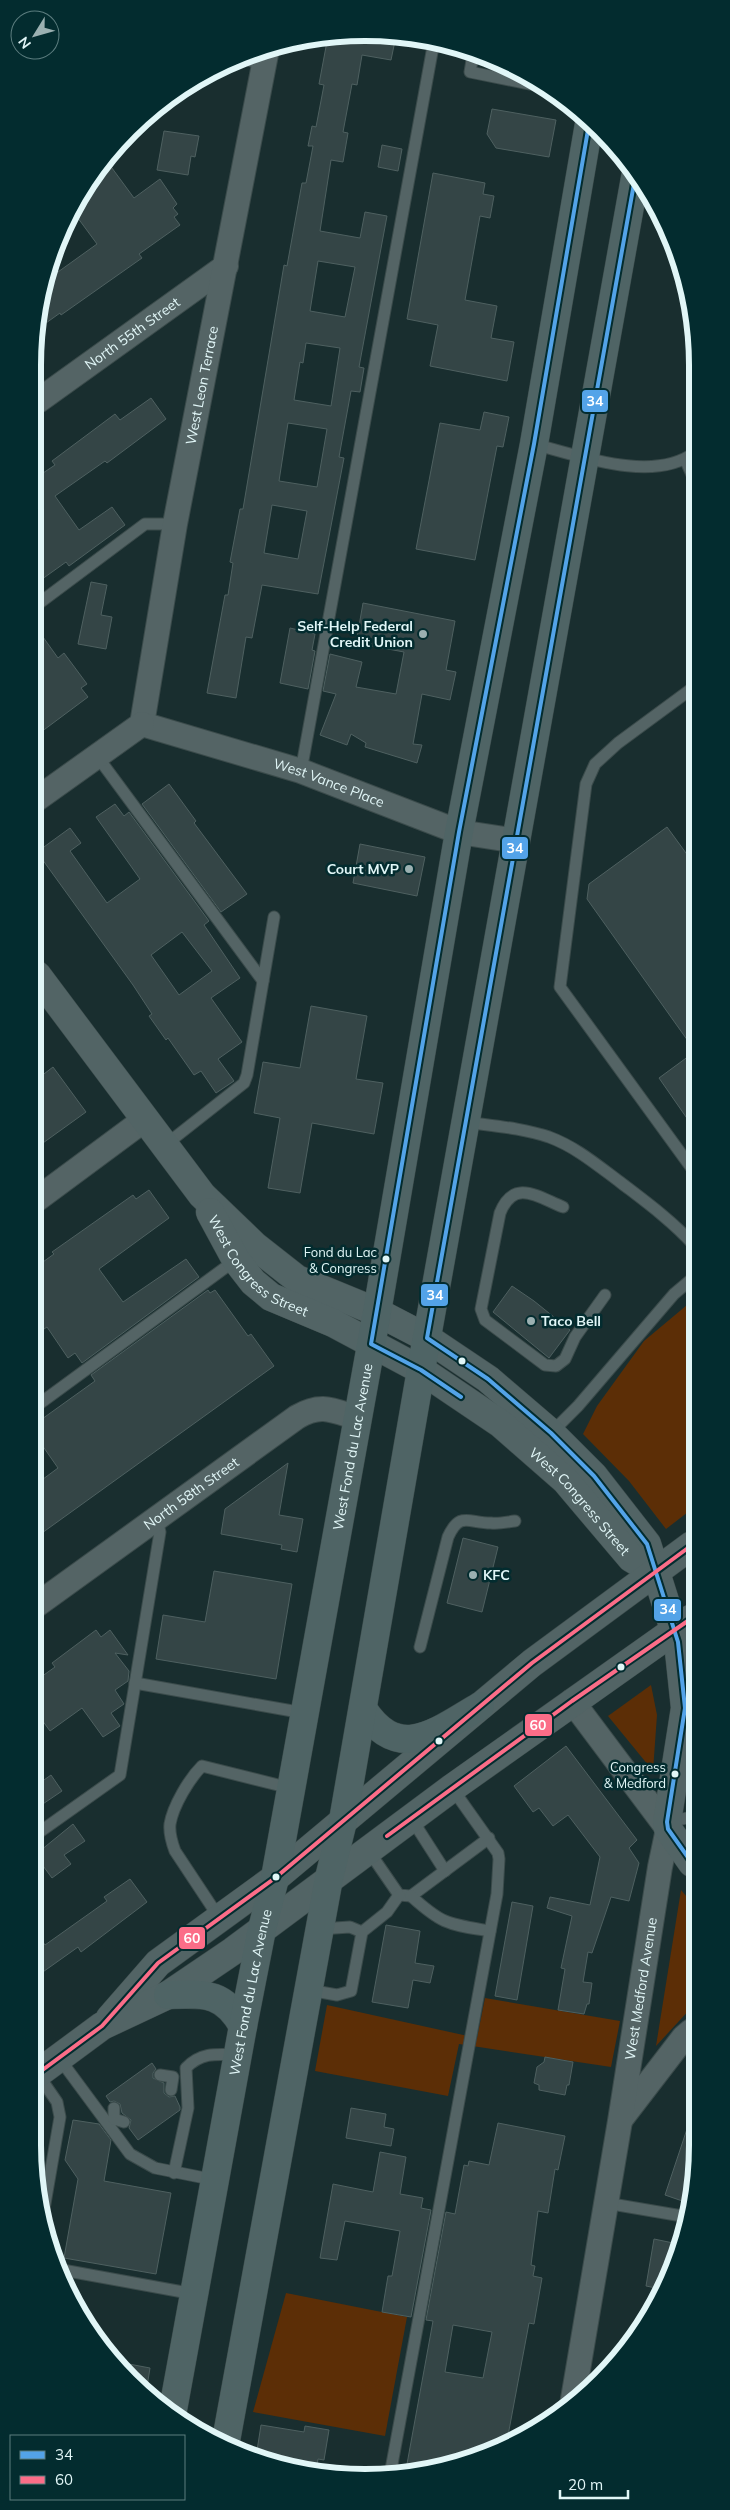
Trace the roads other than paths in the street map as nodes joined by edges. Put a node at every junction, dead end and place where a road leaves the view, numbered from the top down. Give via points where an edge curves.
1 (433, 48) edge
2 (266, 56) edge
3 (472, 59) edge
4 (525, 84) edge
5 (588, 131) edge
6 (634, 185) edge
7 (226, 266) junction
8 (41, 399) edge
9 (534, 444) junction
10 (689, 456) edge
11 (586, 457) junction
12 (175, 524) junction
13 (41, 602) edge
14 (689, 692) edge
15 (142, 724) junction
16 (97, 756) junction
17 (301, 771) junction
18 (41, 796) edge
19 (459, 832) junction
20 (517, 841) junction
21 (274, 917) dead end
22 (263, 981) junction
23 (41, 989) edge
24 (144, 1120) junction
25 (466, 1122) junction
26 (164, 1146) junction
27 (689, 1165) edge
28 (41, 1196) edge
29 (563, 1207) dead end
30 (689, 1240) edge
31 (245, 1253) junction
32 (689, 1281) edge
33 (605, 1295) dead end
34 (377, 1312) junction
35 (427, 1338) junction
36 (371, 1344) junction
37 (421, 1370) junction
38 (41, 1402) edge
39 (357, 1418) junction
40 (543, 1443) junction
41 (157, 1520) junction
42 (515, 1521) dead end
43 (689, 1547) edge
44 (656, 1573) junction
45 (41, 1602) edge
46 (684, 1625) edge
47 (420, 1647) dead end
48 (135, 1683) junction
49 (572, 1702) junction
50 (480, 1706) junction
51 (363, 1709) junction
52 (304, 1713) junction
53 (290, 1788) junction
54 (452, 1788) junction
55 (412, 1818) junction
56 (344, 1821) junction
57 (676, 1823) edge
58 (41, 1831) edge
59 (489, 1838) junction
60 (368, 1850) junction
61 (689, 1856) edge
62 (445, 1871) junction
63 (275, 1878) junction
64 (329, 1878) junction
65 (405, 1896) junction
66 (220, 1919) junction
67 (320, 1929) junction
68 (262, 1930) junction
69 (490, 1931) junction
70 (362, 1932) junction
71 (309, 1990) junction
72 (168, 1995) junction
73 (102, 2026) junction
74 (244, 2026) junction
75 (689, 2033) edge
76 (238, 2055) junction
77 (186, 2068) junction
78 (43, 2069) edge
79 (160, 2075) dead end
80 (173, 2077) junction
81 (171, 2090) dead end
82 (620, 2121) junction
83 (174, 2173) junction
84 (215, 2180) junction
85 (46, 2199) edge
86 (606, 2203) junction
87 (681, 2216) edge
88 (67, 2271) edge
89 (194, 2294) junction
90 (574, 2391) edge
91 (174, 2406) edge
92 (227, 2437) edge
93 (391, 2467) edge

1 - 17 lane
2 - 7 street, West Leon Terrace
3 - 4 lane via 470,72
5 - 9 main road, West Fond du Lac Avenue
6 - 11 main road
7 - 8 street, North 55th Street
7 - 12 street, West Leon Terrace
9 - 11 lane
9 - 19 main road, West Fond du Lac Avenue
10 - 11 lane via 664,466 634,467
11 - 20 main road
12 - 13 lane via 145,524
12 - 15 street, West Leon Terrace
14 - 27 lane via 618,743 595,764 586,784 560,988
15 - 16 street
15 - 17 street, West Vance Place
16 - 18 street
16 - 22 lane
17 - 19 street, West Vance Place
19 - 20 street, West Vance Place
19 - 34 main road, West Fond du Lac Avenue
20 - 25 main road
21 - 22 lane
22 - 26 lane via 244,1083
23 - 24 street, West Congress Street
24 - 26 street, West Congress Street
24 - 28 street
25 - 30 lane via 522,1130 578,1151 654,1208
25 - 35 main road
26 - 31 street, West Congress Street via 202,1195 220,1234
29 - 33 lane via 523,1192 504,1201 481,1309 485,1320 545,1365 556,1366 565,1359 575,1337
31 - 34 street, West Congress Street via 297,1280
31 - 36 street, West Congress Street via 253,1282 271,1297 333,1323
31 - 38 lane
32 - 40 lane via 674,1294
34 - 35 street, West Congress Street
34 - 36 main road, West Fond du Lac Avenue
35 - 37 main road
35 - 40 street, West Congress Street via 488,1379
36 - 37 street, West Congress Street
36 - 39 main road, West Fond du Lac Avenue
37 - 40 street, West Congress Street via 501,1424
37 - 51 main road
39 - 41 street, North 58th Street via 330,1409 311,1409
39 - 52 main road, West Fond du Lac Avenue
40 - 44 street, West Congress Street via 594,1476 647,1544
41 - 45 street, North 58th Street
41 - 48 lane via 160,1532
42 - 47 lane via 491,1524 464,1519 454,1524
43 - 44 street
44 - 46 street, West Medford Avenue
44 - 50 street via 532,1663
46 - 49 street
46 - 57 street, West Medford Avenue via 678,1642 685,1708
48 - 52 lane
48 - 58 lane via 120,1776
49 - 54 street
49 - 57 street
50 - 51 main road via 432,1734 409,1740 396,1738 378,1728
50 - 56 street
51 - 56 main road
52 - 53 main road, West Fond du Lac Avenue
53 - 63 main road, West Fond du Lac Avenue
53 - 66 lane via 202,1766 190,1778 170,1824 171,1839 175,1851
54 - 55 street
54 - 59 lane
55 - 60 street
55 - 62 lane
56 - 63 street
56 - 64 main road
57 - 61 street
57 - 82 street, West Medford Avenue via 660,1867
59 - 62 lane
59 - 69 lane via 499,1859
60 - 64 street
60 - 65 lane
62 - 65 lane
63 - 66 street
63 - 68 main road, West Fond du Lac Avenue
64 - 67 main road
64 - 68 street
65 - 69 lane via 448,1924
65 - 70 lane
66 - 73 street via 158,1963
67 - 70 lane via 350,1927
67 - 71 main road
68 - 72 street
68 - 74 main road, West Fond du Lac Avenue
69 - 93 lane
70 - 71 lane via 352,1991 337,1995
71 - 92 main road
72 - 73 street
72 - 74 main road via 205,1994 221,2000
73 - 78 street
74 - 76 main road, West Fond du Lac Avenue
75 - 82 street
76 - 77 lane via 195,2058
76 - 84 main road, West Fond du Lac Avenue
77 - 80 lane
77 - 83 lane via 188,2108
78 - 83 lane via 115,2118 130,2154 155,2168
78 - 85 lane via 60,2117
79 - 80 lane
80 - 81 lane
82 - 86 street, West Medford Avenue
83 - 84 lane
84 - 89 main road, West Fond du Lac Avenue
86 - 87 lane
86 - 90 street, West Medford Avenue
88 - 89 lane
89 - 91 main road, West Fond du Lac Avenue

